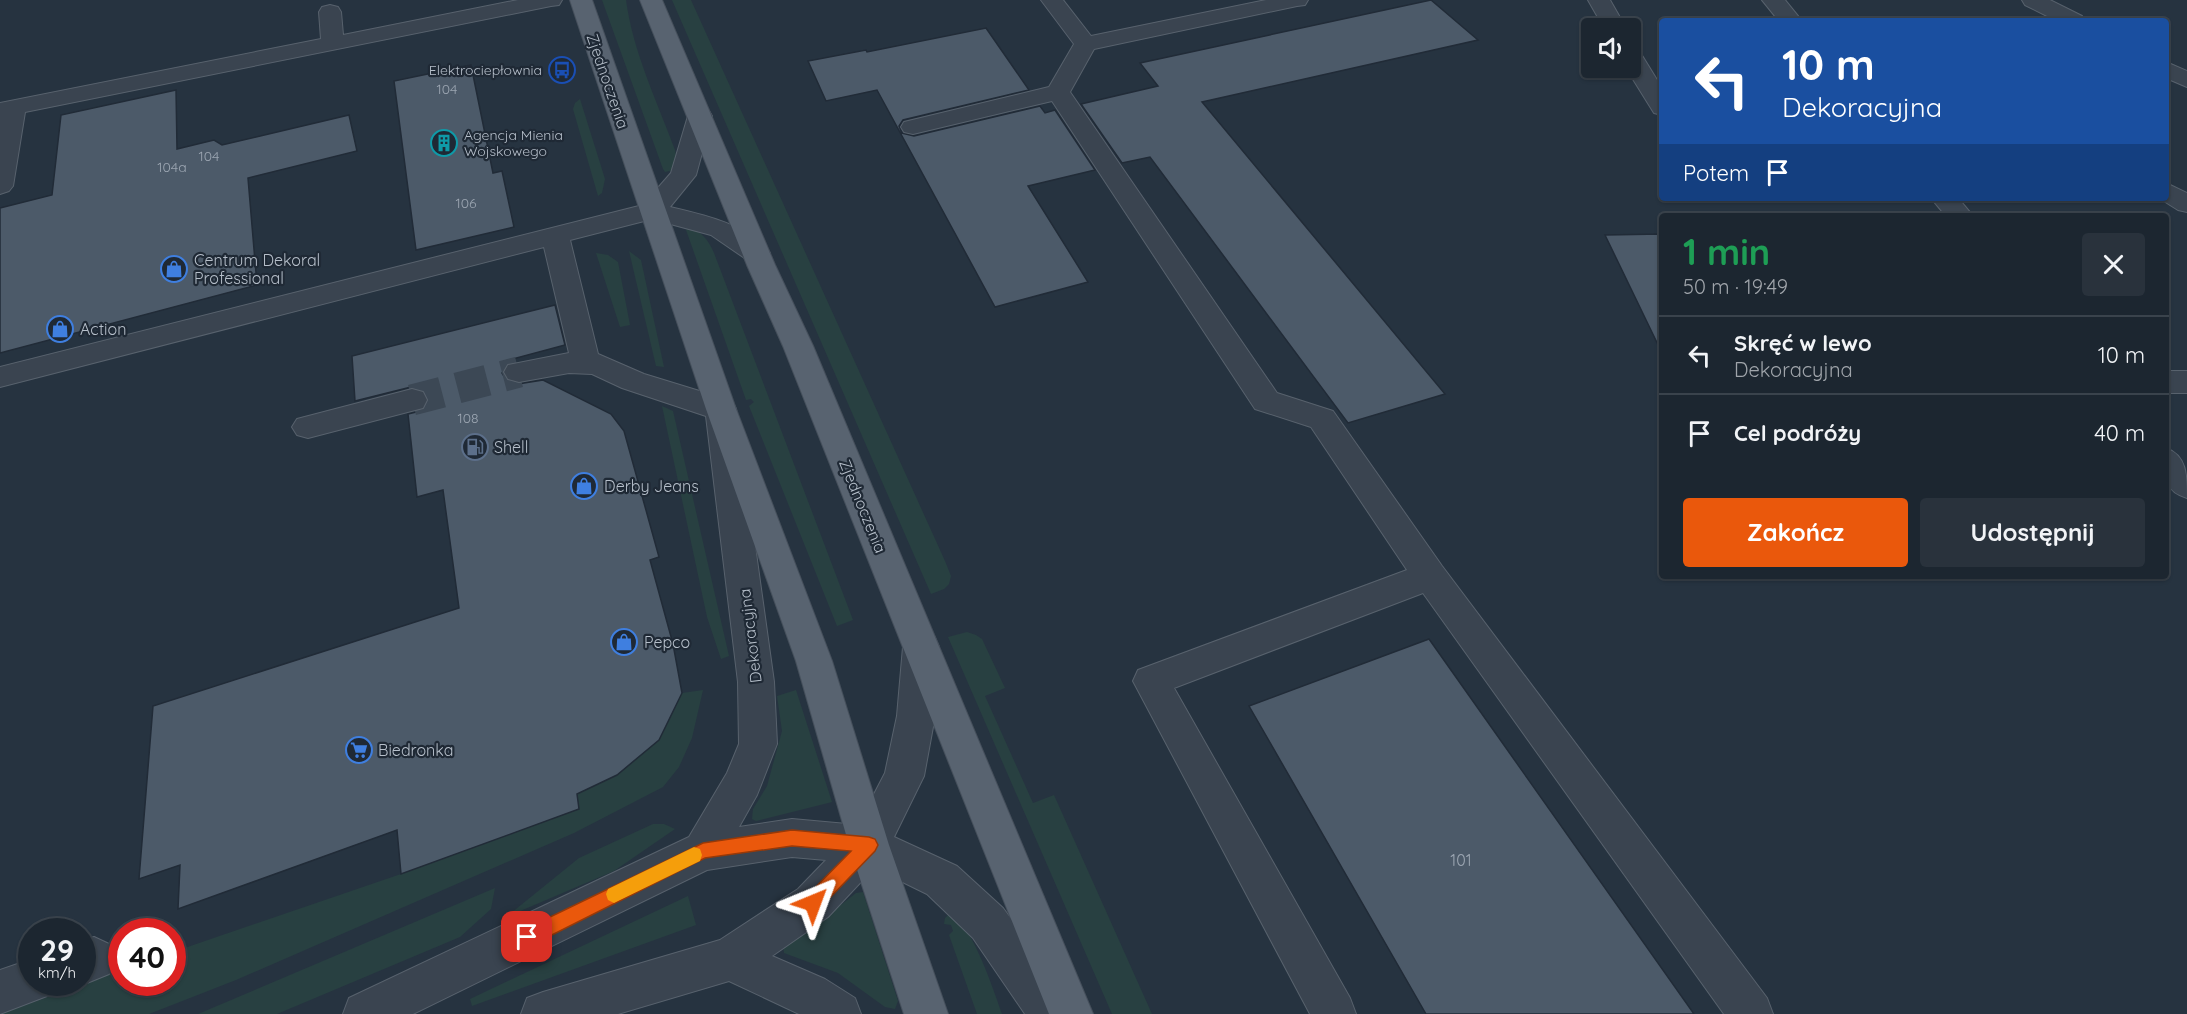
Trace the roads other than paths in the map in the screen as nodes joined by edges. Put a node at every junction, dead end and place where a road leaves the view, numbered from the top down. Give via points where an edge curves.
1 (551, 0) edge
2 (581, 0) edge
3 (651, 0) edge
4 (1052, 0) edge
5 (1298, 0) edge
6 (1599, 0) edge
7 (1773, 0) edge
8 (2033, 0) edge
9 (330, 12) dead end
10 (1609, 18) edge
11 (1788, 18) edge
12 (2068, 18) edge
13 (332, 44) junction
14 (1085, 44) junction
15 (2169, 71) edge
16 (1641, 73) edge
17 (2187, 80) edge
18 (1058, 92) junction
19 (1659, 103) edge
20 (7, 108) edge
21 (700, 116) junction
22 (913, 127) dead end
23 (0, 186) edge
24 (2169, 193) edge
25 (1947, 201) edge
26 (2187, 204) edge
27 (652, 211) junction
28 (1957, 213) edge
29 (555, 236) junction
30 (756, 254) junction
31 (586, 364) junction
32 (519, 372) tunnel mouth
33 (0, 377) edge
34 (2169, 382) edge
35 (2187, 382) edge
36 (412, 400) tunnel mouth
37 (721, 409) junction
38 (308, 427) dead end
39 (2169, 464) edge
40 (2187, 486) edge
41 (1430, 576) junction
42 (921, 647) junction
43 (869, 845) junction
44 (703, 850) junction
45 (730, 958) junction
46 (18, 986) edge
47 (0, 992) edge
48 (365, 1014) edge
49 (543, 1014) edge
50 (839, 1014) edge
51 (926, 1014) edge
52 (1052, 1014) edge
53 (1071, 1014) edge
54 (1334, 1014) edge
55 (1751, 1014) edge

1 - 13 street
2 - 27 main road, Zjednoczenia
3 - 21 main road, Zjednoczenia
4 - 14 street
5 - 14 street
6 - 10 street
7 - 11 street
8 - 12 street
9 - 13 street
13 - 20 street
14 - 18 street
15 - 17 street
16 - 19 street
18 - 22 street
18 - 41 street via 1266,400 1322,419
20 - 23 street
21 - 27 street via 683,175
21 - 30 main road, Zjednoczenia
24 - 26 street
25 - 28 street
27 - 29 street
27 - 30 street via 720,228
27 - 37 main road, Zjednoczenia
29 - 31 street
29 - 33 street
30 - 42 main road, Zjednoczenia via 798,346
31 - 32 street via 569,363
31 - 37 street via 596,364 633,381
34 - 35 street
36 - 38 street
37 - 43 main road, Zjednoczenia via 814,661
37 - 44 street, Dekoracyjna via 756,682 758,744 743,782
39 - 40 street
41 - 54 street via 1151,681
41 - 55 street
42 - 43 street via 916,716 904,776
42 - 53 main road, Zjednoczenia
43 - 44 street via 792,838
43 - 45 street via 813,903
43 - 51 main road, Zjednoczenia
43 - 52 street via 950,887 988,923
44 - 48 street
45 - 49 street
45 - 50 street via 809,994
46 - 47 street

